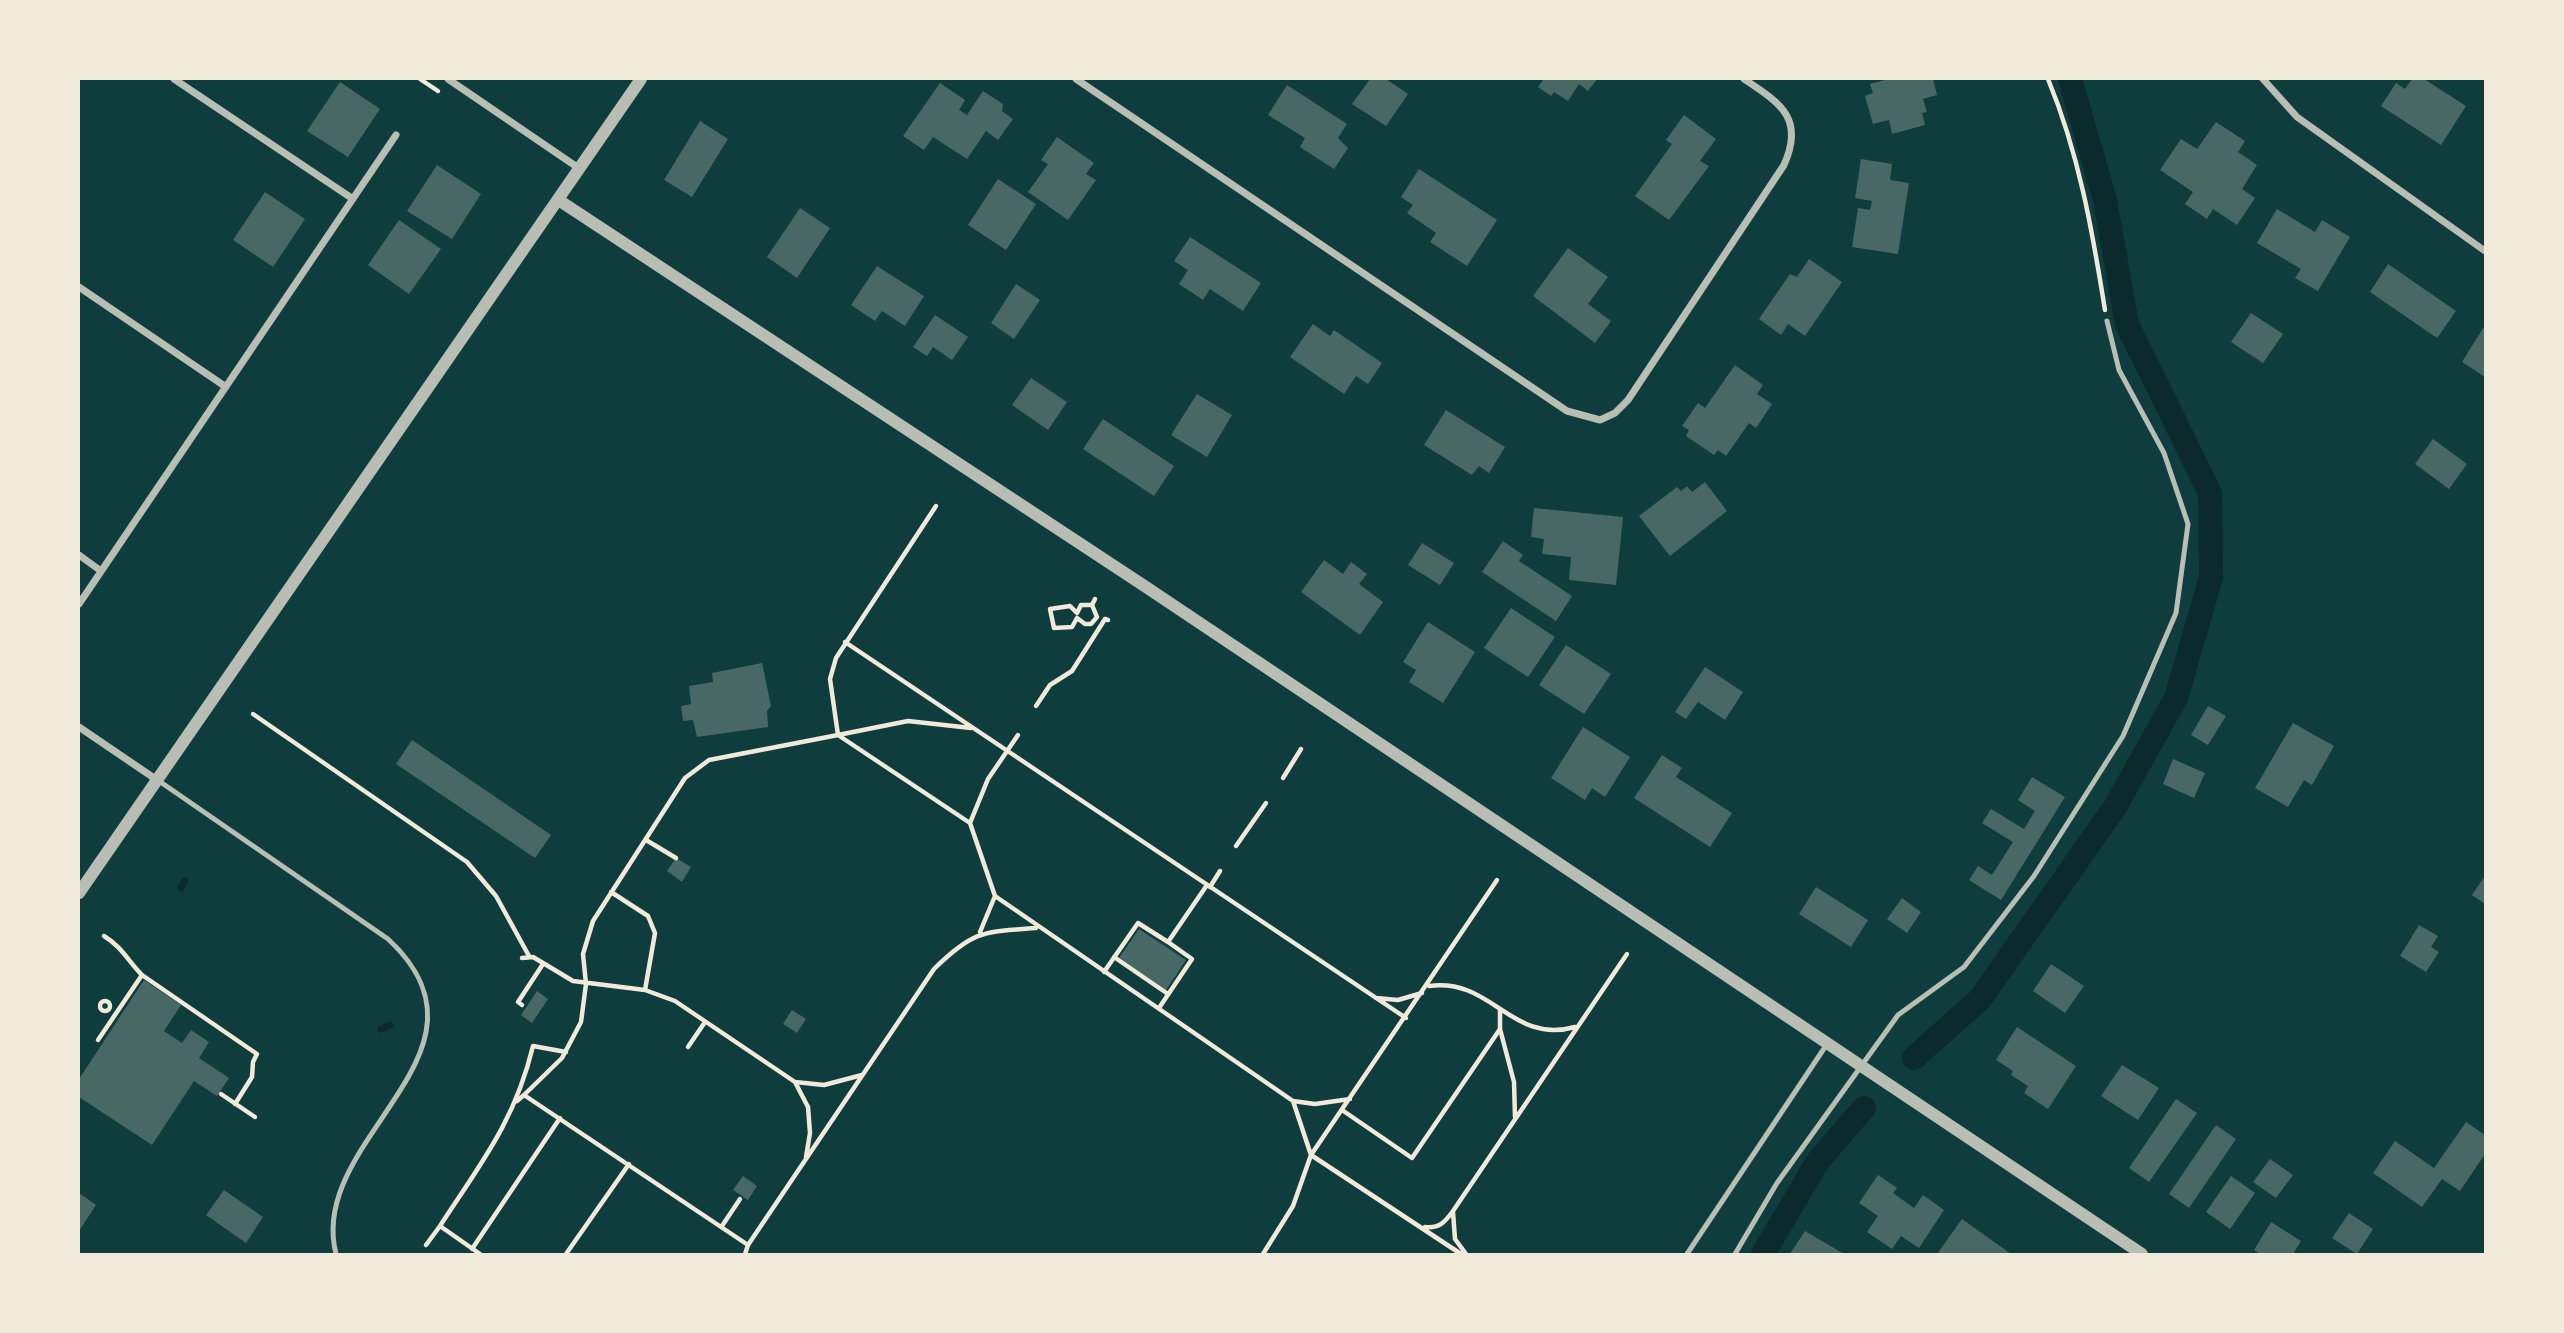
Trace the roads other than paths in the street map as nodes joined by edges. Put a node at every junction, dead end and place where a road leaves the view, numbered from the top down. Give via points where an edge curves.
1 (174, 79) edge
2 (448, 79) edge
3 (641, 79) edge
4 (1076, 79) edge
5 (1744, 79) edge
6 (2263, 79) edge
7 (396, 135) dead end
8 (581, 169) junction
9 (352, 199) junction
10 (560, 201) junction
11 (2485, 251) edge
12 (79, 287) edge
13 (2107, 321) road end
14 (226, 387) junction
15 (79, 555) edge
16 (102, 570) junction
17 (79, 604) edge
18 (79, 727) edge
19 (157, 780) junction
20 (79, 893) edge
21 (1828, 1043) junction
22 (1863, 1067) junction
23 (336, 1254) edge
24 (1687, 1254) edge
25 (1735, 1254) edge
26 (2142, 1254) edge

1 - 9 street
2 - 8 street
3 - 8 street
4 - 5 street via 1567,411 1600,421 1628,400 1784,165 1793,129 1787,112
6 - 11 street via 2297,117
7 - 9 street
8 - 10 street
9 - 14 street
10 - 19 street
10 - 21 street
12 - 14 street
13 - 22 lane via 2119,370 2164,453 2188,524 2176,613 2123,736 2034,876 1964,967 1898,1015
14 - 16 street
15 - 16 street
16 - 17 street
18 - 19 street
19 - 20 street
19 - 23 lane via 388,939 407,958 420,983 426,1016 420,1057 412,1076 345,1174 333,1225
21 - 22 street
21 - 24 lane
22 - 25 lane via 1777,1183
22 - 26 street

